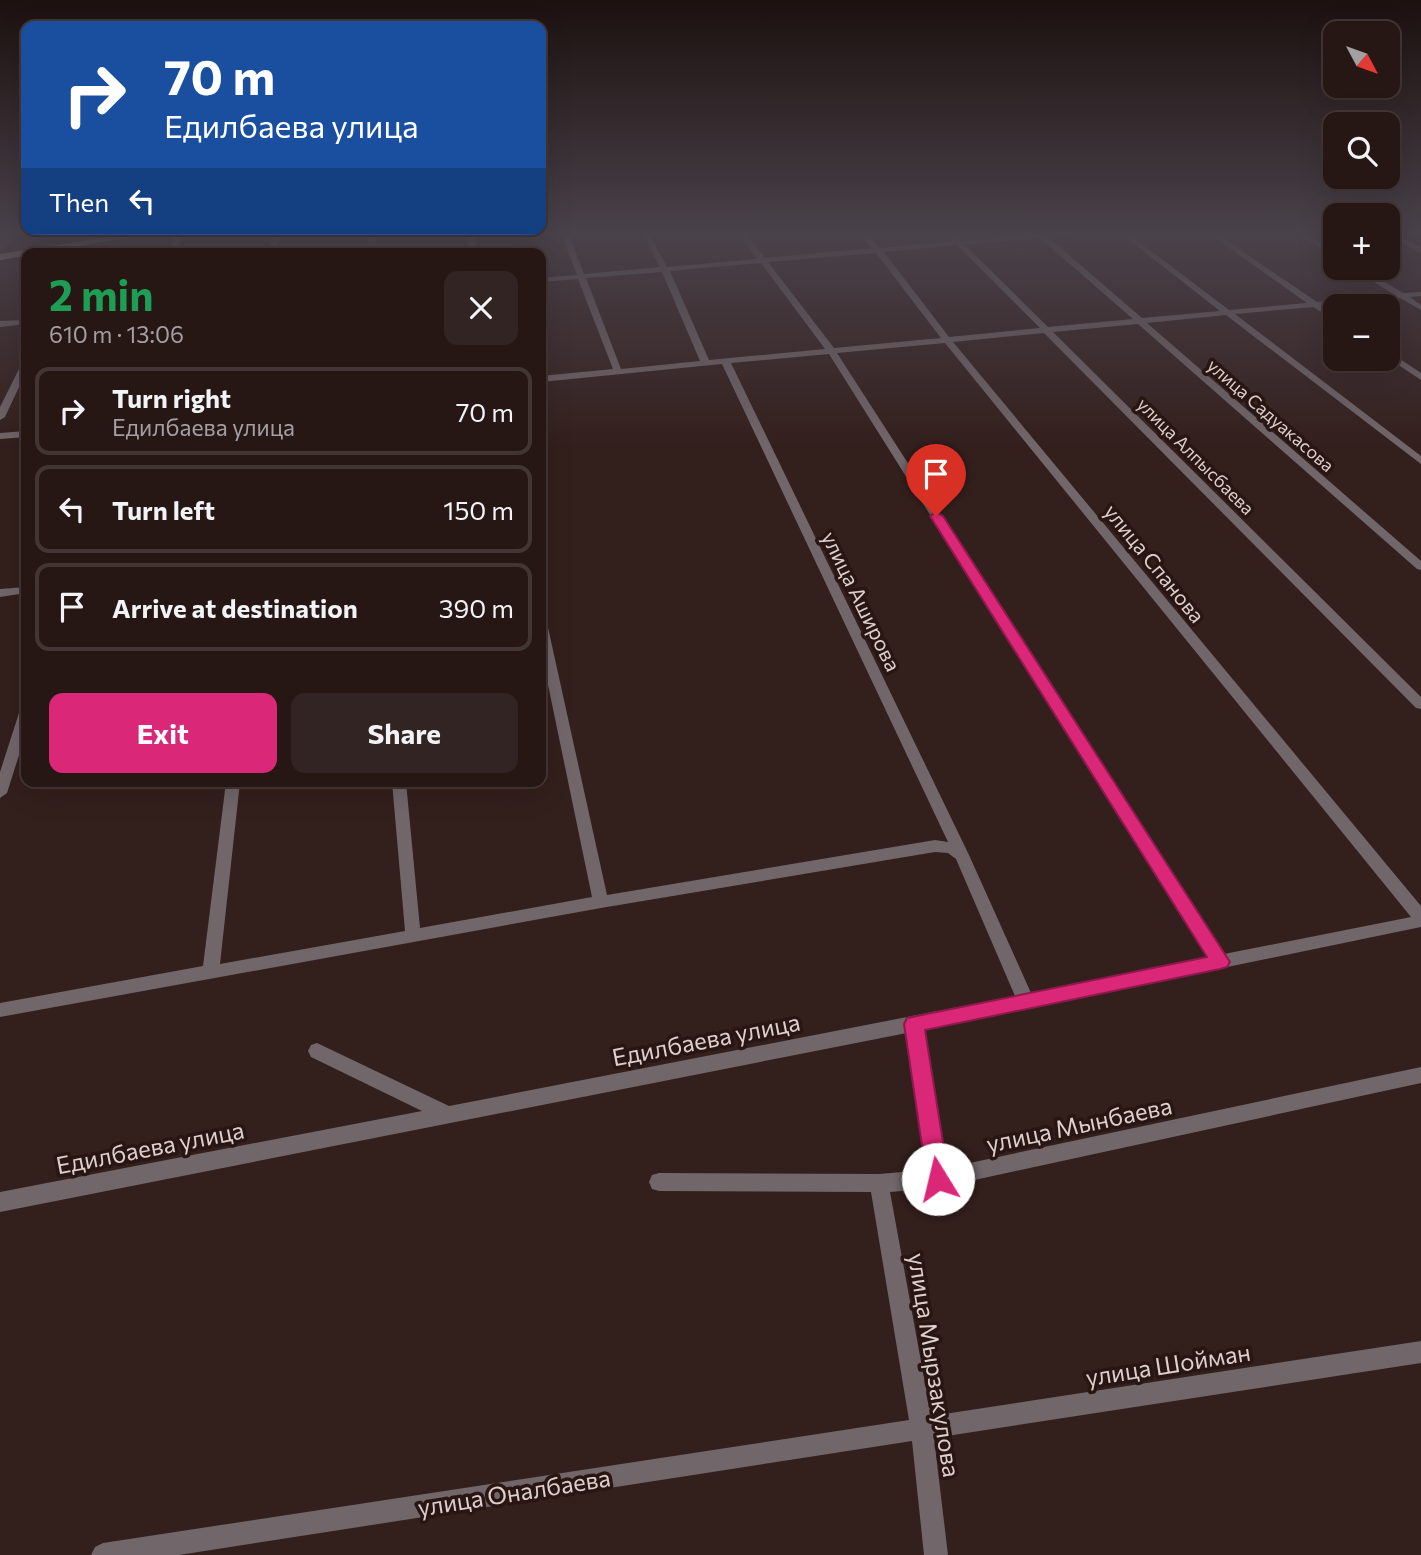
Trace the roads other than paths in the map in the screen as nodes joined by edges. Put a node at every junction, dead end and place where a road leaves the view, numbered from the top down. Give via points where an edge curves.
1 (1316, 304) edge
2 (593, 305) edge
3 (680, 305) edge
4 (796, 305) edge
5 (920, 305) edge
6 (1019, 305) edge
7 (1122, 305) edge
8 (1217, 305) edge
9 (1310, 305) edge
10 (1323, 309) edge
11 (1228, 313) junction
12 (21, 322) edge
13 (1142, 322) junction
14 (0, 324) edge
15 (1045, 331) junction
16 (948, 341) junction
17 (832, 352) junction
18 (1400, 362) edge
19 (726, 363) junction
20 (706, 364) junction
21 (618, 372) junction
22 (21, 373) edge
23 (1421, 377) edge
24 (546, 379) edge
25 (0, 417) edge
26 (21, 434) edge
27 (0, 436) edge
28 (1421, 461) edge
29 (1421, 567) edge
30 (21, 591) edge
31 (0, 593) edge
32 (546, 646) edge
33 (1421, 705) edge
34 (21, 728) edge
35 (232, 787) edge
36 (399, 787) edge
37 (0, 793) edge
38 (962, 855) junction
39 (601, 902) junction
40 (1421, 919) edge
41 (413, 935) junction
42 (1220, 962) junction
43 (211, 972) junction
44 (1026, 1001) junction
45 (0, 1010) edge
46 (914, 1024) junction
47 (317, 1051) dead end
48 (1421, 1075) edge
49 (446, 1114) junction
50 (938, 1179) junction
51 (659, 1182) dead end
52 (878, 1183) junction
53 (0, 1202) edge
54 (1421, 1352) edge
55 (923, 1429) junction
56 (103, 1555) edge
57 (936, 1555) edge

1 - 10 street
2 - 21 street
3 - 20 street
4 - 17 street
5 - 16 street, улица Спанова
6 - 15 street, улица Алпысбаева
7 - 13 street, улица Садуакасова
8 - 11 street
9 - 11 street
11 - 13 street
11 - 28 street
12 - 14 street
13 - 15 street
13 - 29 street, улица Садуакасова
15 - 16 street
15 - 33 street, улица Алпысбаева
16 - 17 street
16 - 40 street, улица Спанова
17 - 19 street
17 - 42 street
18 - 23 street
19 - 20 street
19 - 38 street, улица Аширова
20 - 21 street
21 - 24 street
22 - 25 street
26 - 27 street
30 - 31 street
32 - 39 street
34 - 37 street
35 - 43 street
36 - 41 street
38 - 39 street via 935,846
38 - 44 street, улица Аширова
39 - 41 street
40 - 42 street, Едилбаева улица
41 - 43 street
42 - 44 street, Едилбаева улица
43 - 45 street
44 - 46 street, Едилбаева улица
46 - 49 street, Едилбаева улица
46 - 50 street
47 - 49 street
48 - 50 street, улица Мынбаева
49 - 53 street, Едилбаева улица
50 - 52 street, улица Мынбаева
51 - 52 street, улица Мынбаева
52 - 55 street, улица Мырзакулова
54 - 55 street, улица Шойман
55 - 56 street, улица Оналбаева
55 - 57 street, улица Мырзакулова

